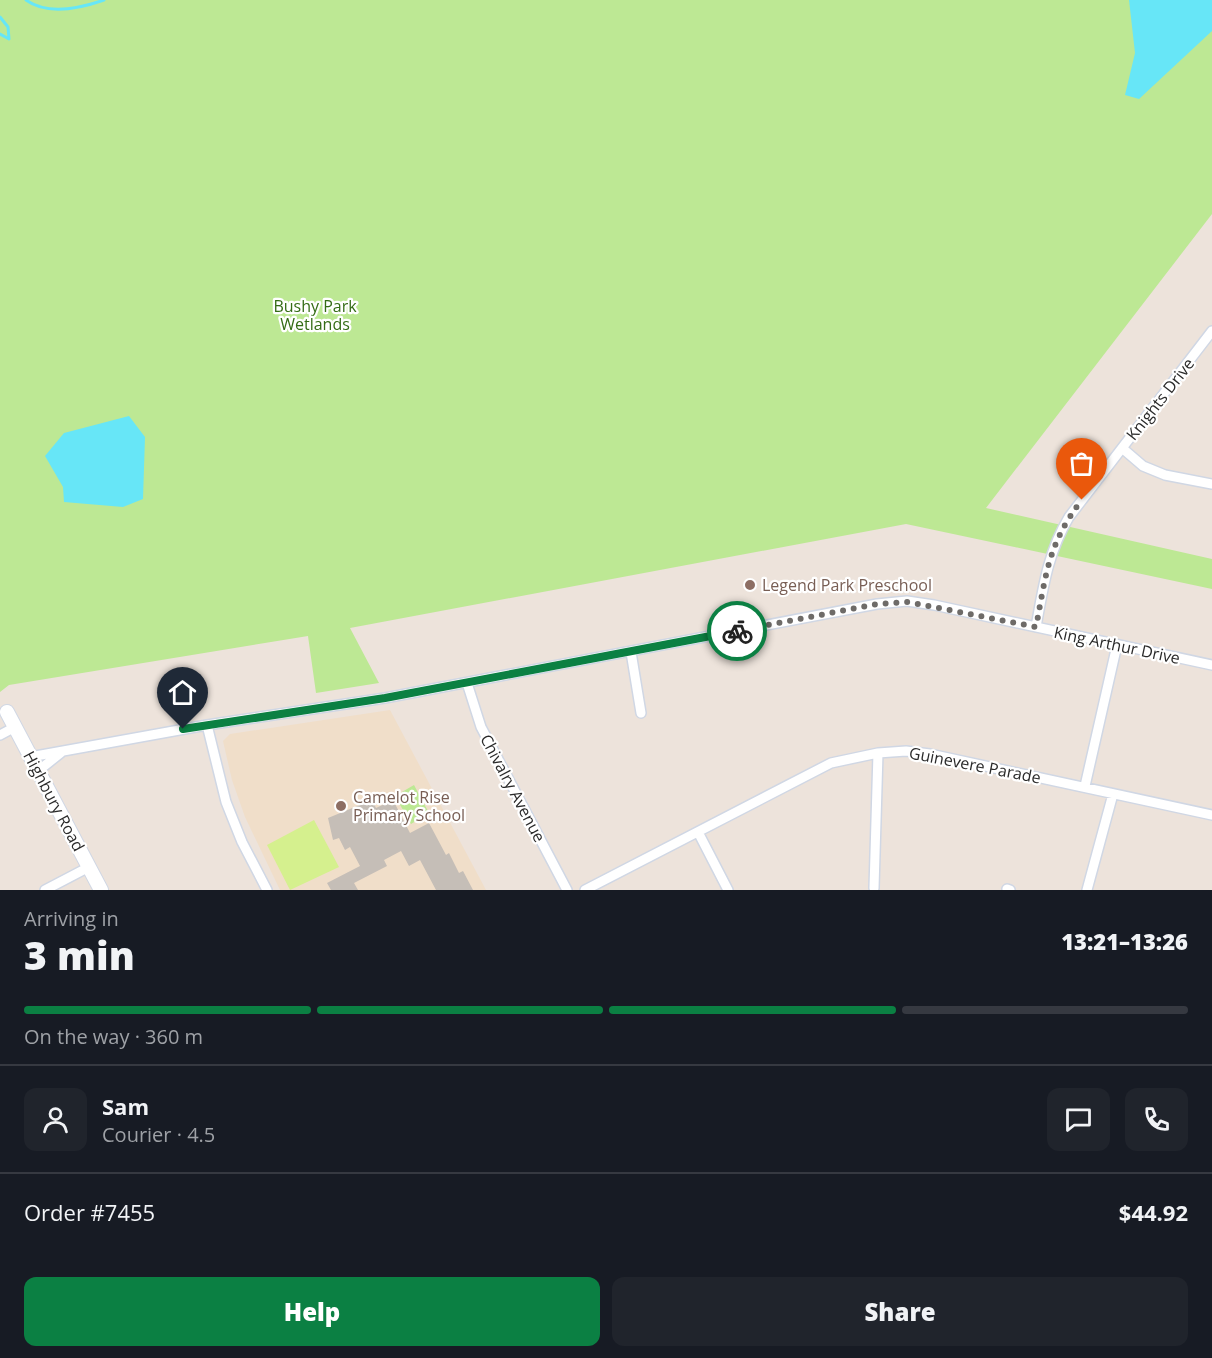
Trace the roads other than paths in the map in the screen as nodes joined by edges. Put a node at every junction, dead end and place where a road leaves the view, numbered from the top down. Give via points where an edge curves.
1 (1212, 331) edge
2 (1122, 448) junction
3 (1212, 484) edge
4 (1036, 627) junction
5 (1117, 645) junction
6 (631, 652) junction
7 (1212, 665) edge
8 (467, 683) junction
9 (7, 712) dead end
10 (641, 713) dead end
11 (207, 725) junction
12 (15, 727) junction
13 (0, 735) edge
14 (65, 750) junction
15 (878, 753) junction
16 (30, 757) junction
17 (38, 771) junction
18 (1085, 786) junction
19 (1113, 794) junction
20 (1212, 815) edge
21 (698, 832) junction
22 (89, 867) junction
23 (874, 888) dead end
24 (45, 890) edge
25 (100, 890) edge
26 (267, 890) edge
27 (567, 890) edge
28 (585, 890) edge
29 (728, 890) edge
30 (1087, 890) edge

1 - 2 street, Knights Drive
2 - 3 street via 1143,466 1165,475
2 - 4 street, Knights Drive via 1056,539
4 - 5 street, King Arthur Drive
4 - 6 street, King Arthur Drive via 908,602 877,604
5 - 7 street, King Arthur Drive
5 - 18 street
6 - 8 street, King Arthur Drive
6 - 10 street
8 - 11 street, King Arthur Drive
8 - 27 street, Chivalry Avenue via 482,727
9 - 12 main road, Highbury Road
11 - 14 street, King Arthur Drive
11 - 26 street via 226,802
12 - 13 street
12 - 16 main road, Highbury Road
14 - 16 street, King Arthur Drive
14 - 17 street, King Arthur Drive
15 - 18 street, Guinevere Parade via 930,754
15 - 21 street, Guinevere Parade via 831,763
15 - 23 street
16 - 17 main road, Highbury Road
17 - 22 main road, Highbury Road
18 - 19 street, Guinevere Parade
19 - 20 street, Guinevere Parade
19 - 30 street
21 - 28 street, Guinevere Parade
21 - 29 street
22 - 24 street
22 - 25 main road, Highbury Road

